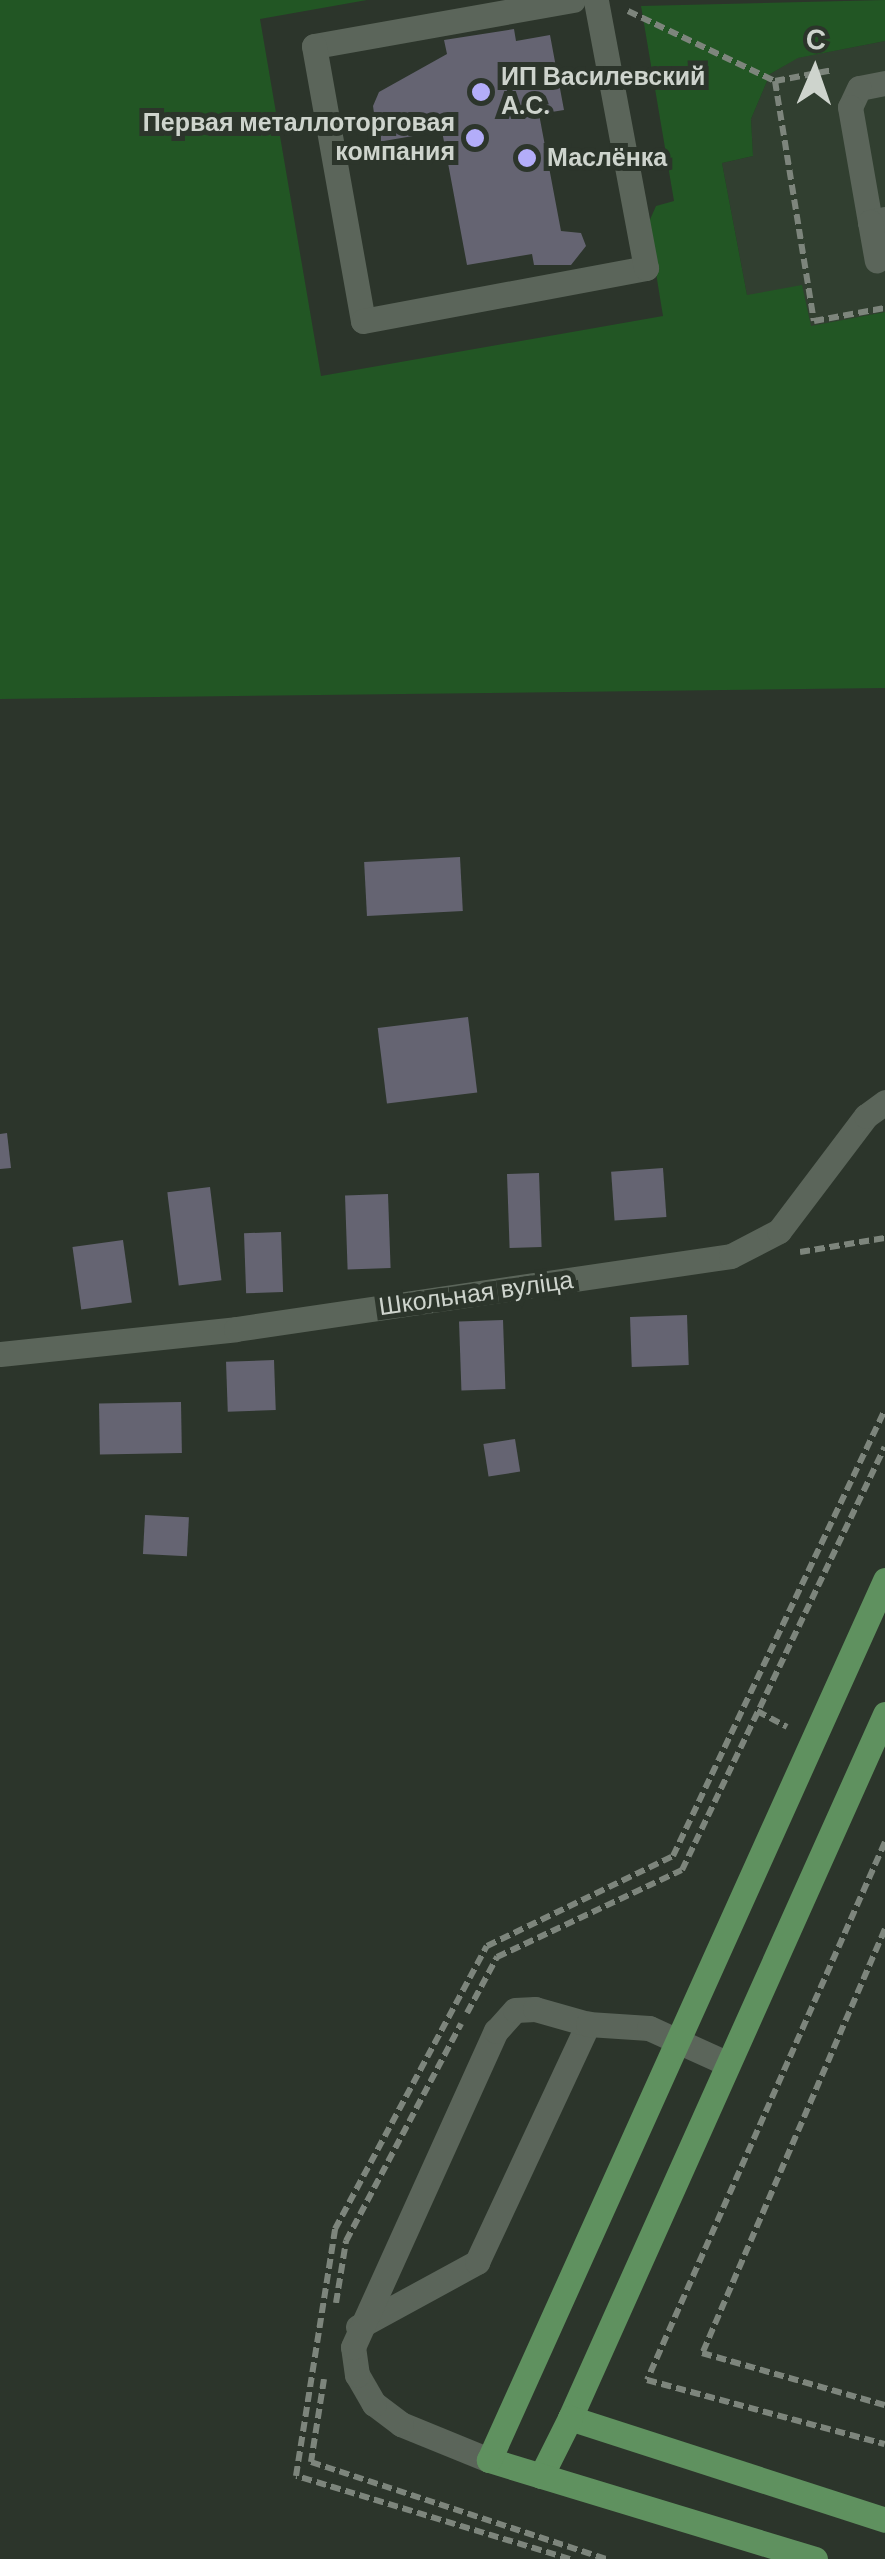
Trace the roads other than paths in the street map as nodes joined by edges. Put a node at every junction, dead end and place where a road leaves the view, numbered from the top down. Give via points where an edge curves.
1 (573, 0) edge
2 (609, 4) edge
3 (885, 83) edge
4 (878, 221) edge
5 (877, 260) dead end
6 (885, 1102) edge
7 (0, 1354) edge
8 (885, 1580) edge
9 (885, 1714) edge
10 (588, 2024) junction
11 (673, 2039) junction
12 (726, 2062) junction
13 (358, 2327) junction
14 (570, 2418) junction
15 (489, 2460) junction
16 (541, 2476) junction
17 (885, 2520) edge
18 (815, 2559) edge

1 - 2 street via 314,46 362,321 646,268
3 - 4 street via 859,88 850,107
4 - 5 street
6 - 7 street, Школьная вуліца via 866,1116 797,1213 755,1247 236,1329
8 - 11 main road
9 - 12 main road
10 - 11 street via 648,2028
10 - 13 street via 476,2262 461,2276
10 - 13 street via 535,2009 506,2018
11 - 12 street
11 - 15 main road
12 - 14 main road
13 - 15 street via 358,2375 374,2404 401,2424
14 - 16 main road
14 - 17 main road
15 - 16 main road
16 - 18 main road

